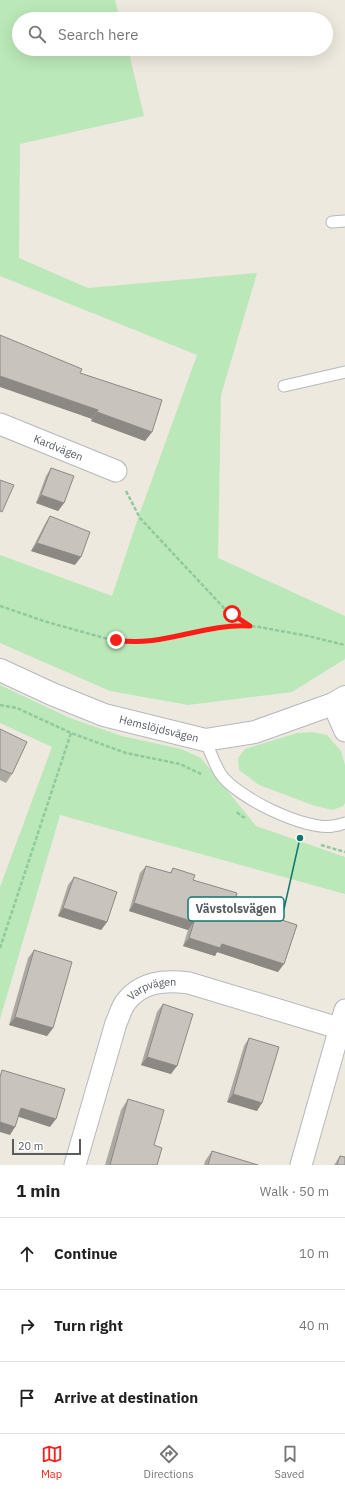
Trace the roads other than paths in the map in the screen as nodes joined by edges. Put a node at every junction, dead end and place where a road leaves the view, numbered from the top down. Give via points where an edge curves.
1 (345, 221) edge
2 (332, 222) dead end
3 (345, 372) edge
4 (284, 386) dead end
5 (0, 424) edge
6 (116, 471) road end
7 (0, 670) edge
8 (339, 700) edge
9 (345, 731) edge
10 (204, 740) junction
11 (345, 823) edge
12 (343, 1023) edge
13 (75, 1165) edge
14 (301, 1165) edge

1 - 2 lane
3 - 4 lane
5 - 6 street, Kardvägen
7 - 10 street, Hemslöjdsvägen via 104,715
8 - 9 street
8 - 10 street, Hemslöjdsvägen via 255,732
10 - 11 lane via 221,774 243,795 268,809 308,823 333,827
12 - 13 street, Varpvägen via 189,983 155,983 139,990 125,1004 116,1023
12 - 14 street

